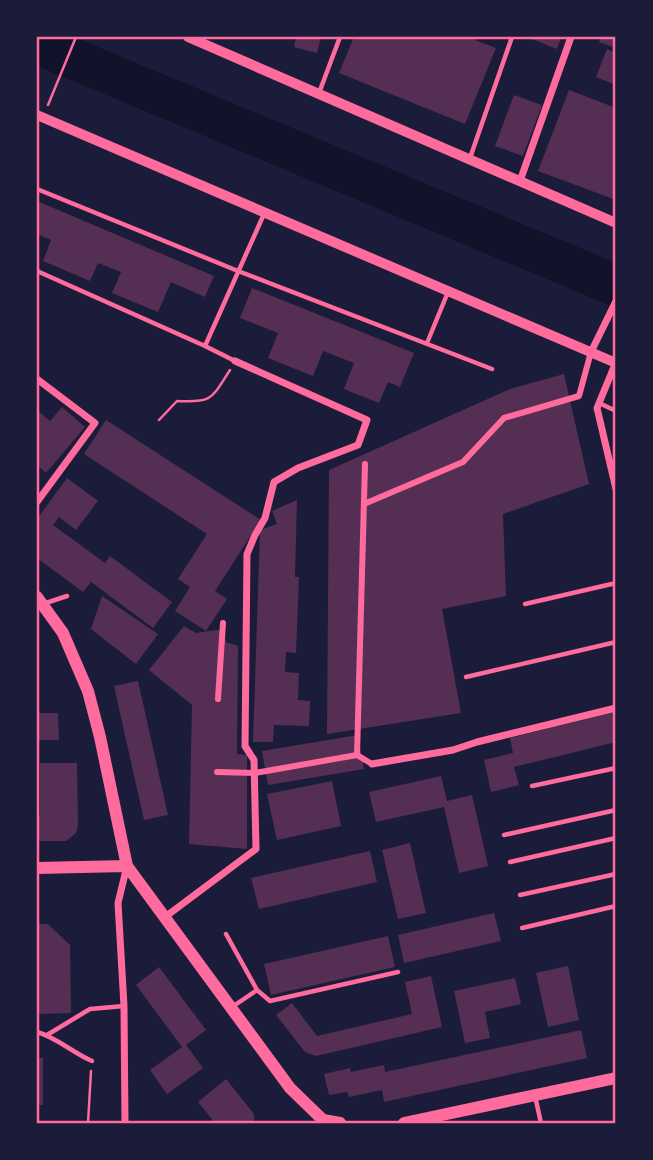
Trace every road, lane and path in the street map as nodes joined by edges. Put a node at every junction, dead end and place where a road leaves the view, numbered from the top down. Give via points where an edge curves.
1 (76, 37) edge
2 (188, 37) edge
3 (340, 37) edge
4 (512, 37) edge
5 (571, 37) edge
6 (319, 94) junction
7 (50, 99) dead end
8 (37, 116) edge
9 (470, 159) junction
10 (520, 181) junction
11 (37, 189) edge
12 (264, 212) junction
13 (616, 223) edge
14 (37, 271) edge
15 (238, 271) junction
16 (449, 291) junction
17 (616, 301) edge
18 (426, 343) junction
19 (205, 346) junction
20 (592, 352) junction
21 (235, 361) junction
22 (616, 363) edge
23 (492, 369) dead end
24 (37, 379) edge
25 (599, 403) junction
26 (616, 411) edge
27 (159, 420) dead end
28 (365, 464) dead end
29 (616, 489) edge
30 (37, 502) edge
31 (364, 504) junction
32 (616, 583) edge
33 (67, 596) dead end
34 (39, 601) edge
35 (526, 604) dead end
36 (223, 623) dead end
37 (616, 642) edge
38 (466, 677) dead end
39 (218, 699) dead end
40 (616, 708) edge
41 (357, 755) junction
42 (372, 764) joint
43 (616, 768) edge
44 (217, 772) dead end
45 (255, 773) junction
46 (532, 786) dead end
47 (616, 810) edge
48 (504, 835) dead end
49 (616, 838) edge
50 (510, 862) dead end
51 (127, 866) junction
52 (37, 868) edge
53 (616, 874) edge
54 (520, 895) dead end
55 (616, 906) edge
56 (165, 917) junction
57 (522, 928) dead end
58 (226, 934) dead end
59 (398, 972) dead end
60 (257, 990) junction
61 (124, 1006) junction
62 (231, 1008) junction
63 (37, 1032) edge
64 (47, 1035) junction
65 (92, 1061) joint
66 (616, 1077) edge
67 (535, 1095) junction
68 (88, 1123) edge
69 (125, 1123) edge
70 (340, 1123) edge
71 (404, 1123) edge
72 (541, 1123) edge

1 - 7 path
2 - 6 street
3 - 6 lane
4 - 9 lane
5 - 10 street
6 - 9 street
8 - 12 street
9 - 10 street
10 - 13 street
11 - 15 lane
12 - 15 lane
12 - 16 street
14 - 19 lane
15 - 18 lane
15 - 19 lane
16 - 18 lane
16 - 20 street
17 - 20 street
18 - 23 lane
19 - 21 lane
20 - 22 street
20 - 31 street via 579,396 504,418 463,462
21 - 27 path via 214,393 201,403 177,401
21 - 45 street via 367,420 358,445 274,482 265,518 247,554 245,746 254,760
22 - 25 street
24 - 30 street via 95,423
25 - 26 lane
25 - 29 street
28 - 31 street
31 - 41 street
32 - 35 lane
33 - 34 lane
34 - 51 main road via 63,633 88,691
36 - 39 street
37 - 38 lane
40 - 42 street via 453,750
41 - 42 street
41 - 45 street
43 - 46 lane
44 - 45 street
45 - 56 street via 256,849
47 - 48 lane
49 - 50 lane
51 - 52 main road
51 - 56 main road
51 - 61 street via 118,903
53 - 54 lane
55 - 57 lane
56 - 62 main road
58 - 60 lane
59 - 60 lane via 270,1001
60 - 62 lane
61 - 64 lane via 90,1009
61 - 69 street
62 - 70 main road via 290,1088 323,1119
63 - 64 lane
64 - 65 lane
65 - 68 path
66 - 67 main road
67 - 71 main road
67 - 72 lane

